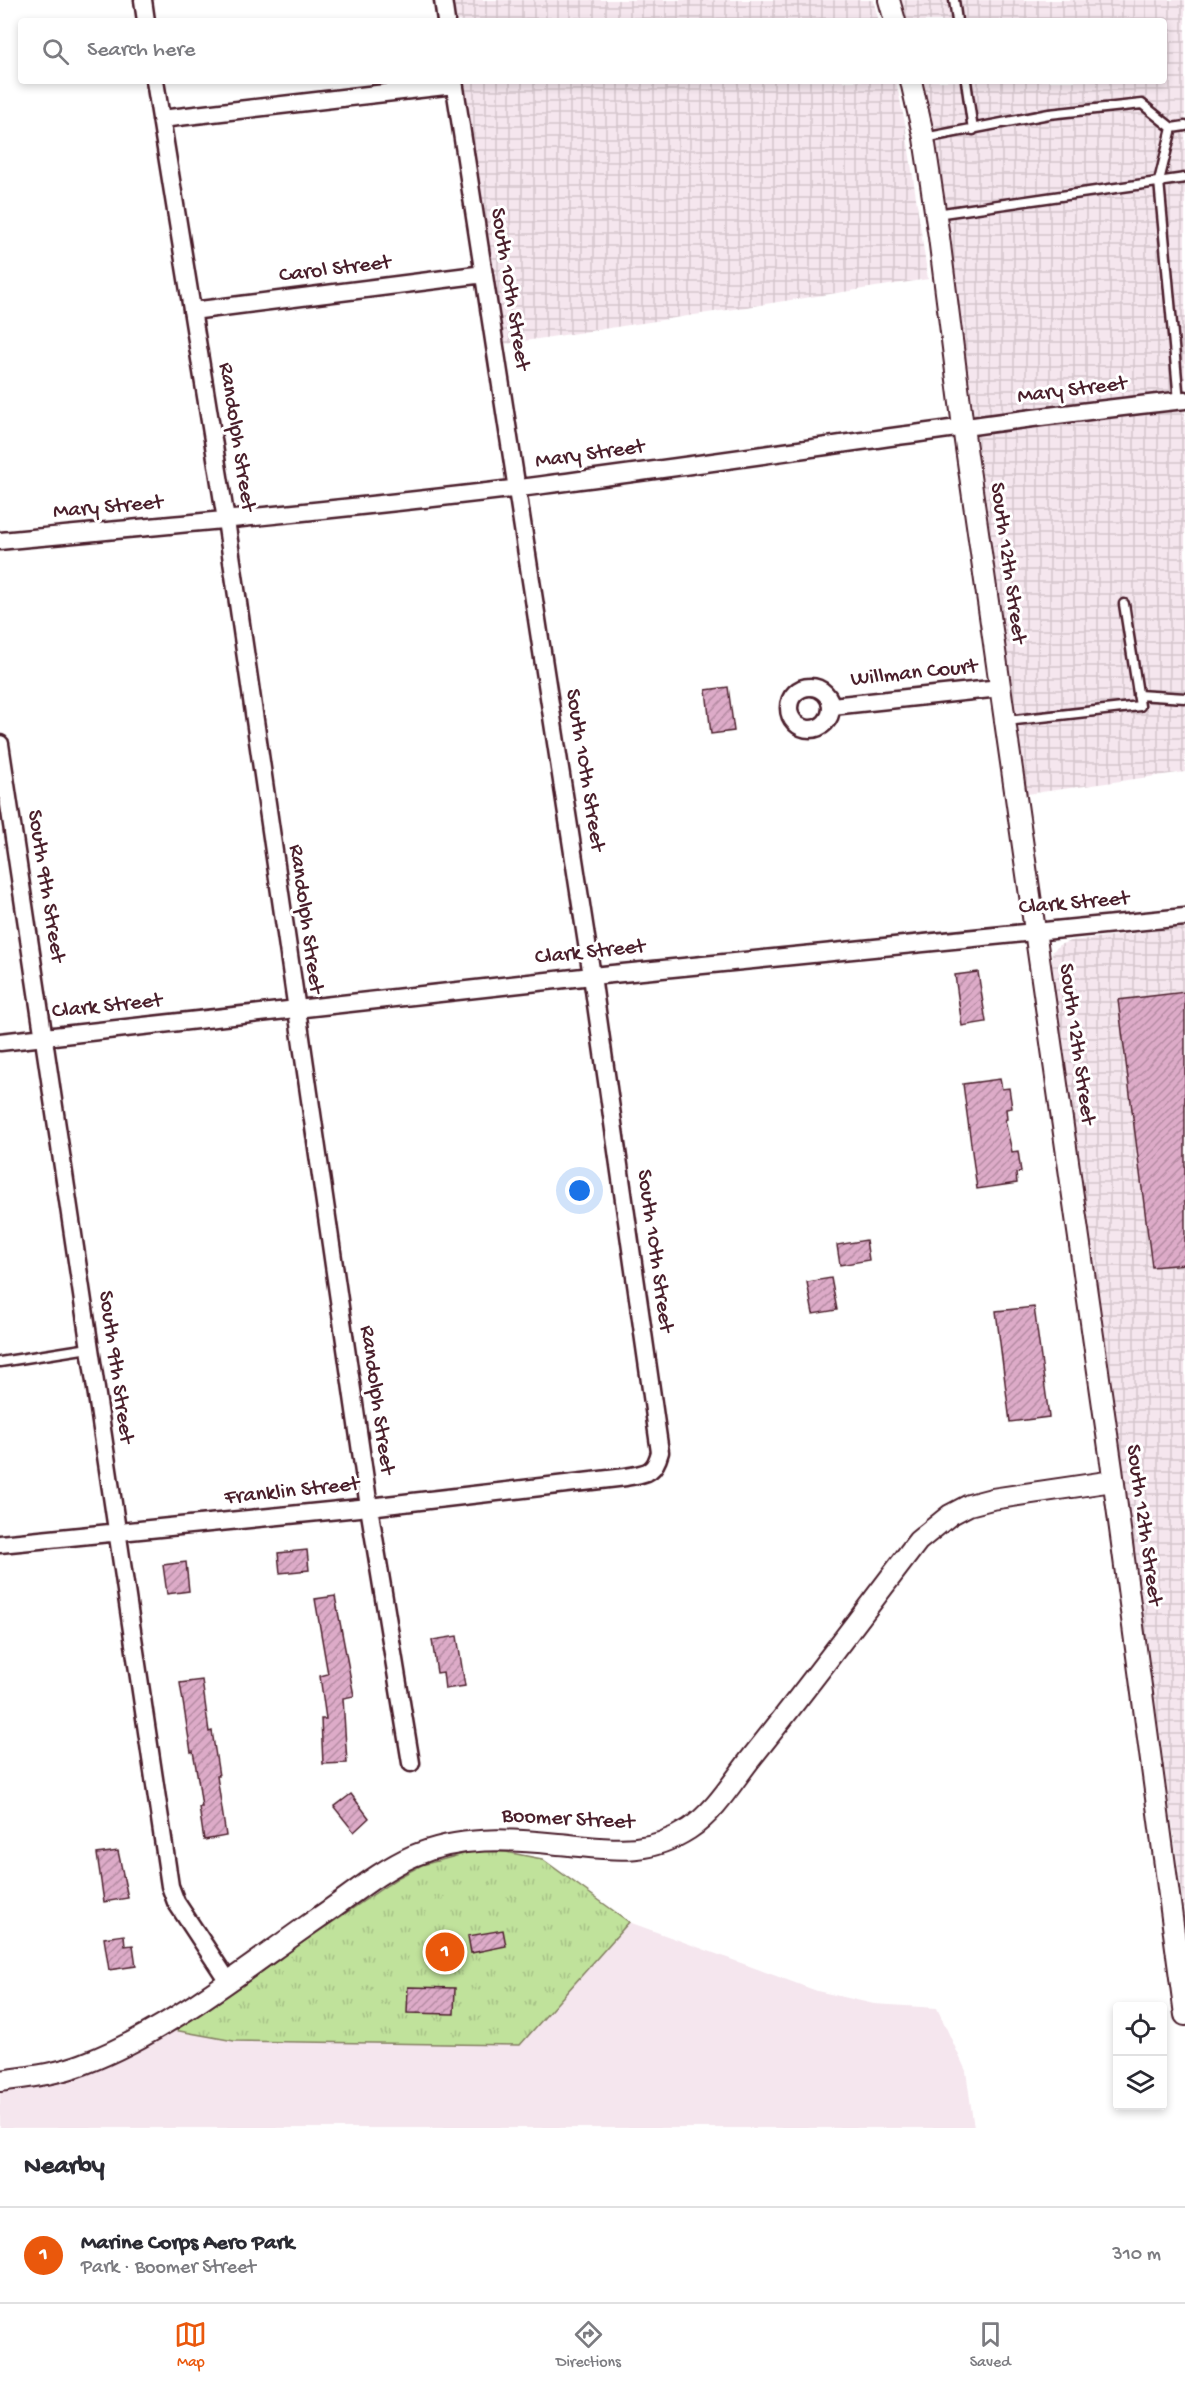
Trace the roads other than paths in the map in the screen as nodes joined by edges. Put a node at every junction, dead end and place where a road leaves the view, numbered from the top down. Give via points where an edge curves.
1 (143, 0) edge
2 (443, 0) edge
3 (889, 0) edge
4 (954, 0) edge
5 (146, 18) edge
6 (446, 18) edge
7 (894, 18) edge
8 (957, 18) edge
9 (155, 84) edge
10 (446, 84) edge
11 (454, 84) edge
12 (912, 84) edge
13 (966, 84) edge
14 (160, 119) junction
15 (1185, 126) edge
16 (1172, 128) junction
17 (974, 130) junction
18 (924, 138) junction
19 (1185, 178) edge
20 (1159, 181) junction
21 (935, 214) junction
22 (484, 274) junction
23 (192, 311) junction
24 (1182, 400) edge
25 (963, 427) junction
26 (518, 488) junction
27 (226, 520) junction
28 (0, 541) edge
29 (1124, 604) dead end
30 (1000, 688) junction
31 (1138, 695) junction
32 (1185, 698) edge
33 (832, 706) dead end
34 (1006, 721) junction
35 (0, 744) edge
36 (1185, 917) edge
37 (1035, 930) junction
38 (592, 975) junction
39 (295, 1008) junction
40 (45, 1037) junction
41 (0, 1042) edge
42 (89, 1348) junction
43 (0, 1362) edge
44 (656, 1466) joint
45 (1113, 1480) junction
46 (369, 1507) junction
47 (117, 1533) junction
48 (0, 1544) edge
49 (411, 1763) dead end
50 (1181, 1958) edge
51 (228, 1981) junction
52 (1185, 2015) edge
53 (0, 2081) edge

1 - 5 street
2 - 6 street
3 - 7 street
4 - 8 lane
9 - 14 street, Randolph Street
10 - 14 street
11 - 22 street, South 10th Street
12 - 18 street, South 12th Street
13 - 17 lane
14 - 23 street, Randolph Street
15 - 16 lane
16 - 17 lane via 1142,104 1049,114
16 - 20 lane
17 - 18 lane
18 - 21 street, South 12th Street
19 - 20 lane
20 - 21 lane
20 - 24 lane
21 - 25 street, South 12th Street
22 - 23 street, Carol Street
22 - 26 street, South 10th Street
23 - 27 street, Randolph Street
24 - 25 street, Mary Street
25 - 26 street, Mary Street
25 - 30 street, South 12th Street
26 - 27 street, Mary Street
26 - 38 street, South 10th Street
27 - 28 street, Mary Street
27 - 39 street, Randolph Street
29 - 31 lane
30 - 33 street, Willman Court
30 - 34 street, South 12th Street
31 - 32 lane
31 - 34 lane via 1140,706
34 - 37 street, South 12th Street
35 - 40 street, South 9th Street
36 - 37 street, Clark Street
37 - 38 street, Clark Street
37 - 45 street, South 12th Street
38 - 39 street, Clark Street
38 - 44 street, South 10th Street via 660,1452
39 - 40 street, Clark Street
39 - 46 street, Randolph Street
40 - 41 street, Clark Street
40 - 42 street, South 9th Street
42 - 43 lane
42 - 47 street, South 9th Street
44 - 46 street, Franklin Street via 647,1473 626,1477
45 - 50 street, South 12th Street
45 - 51 street, Boomer Street via 969,1505 934,1527 918,1541 707,1813 690,1828 643,1849 489,1840 440,1846 393,1866
46 - 47 street, Franklin Street
46 - 49 street, Randolph Street
47 - 48 street, Franklin Street
47 - 51 street, South 9th Street via 170,1886 176,1902
50 - 52 street, South 12th Street
51 - 53 street, Boomer Street via 113,2051 81,2065

